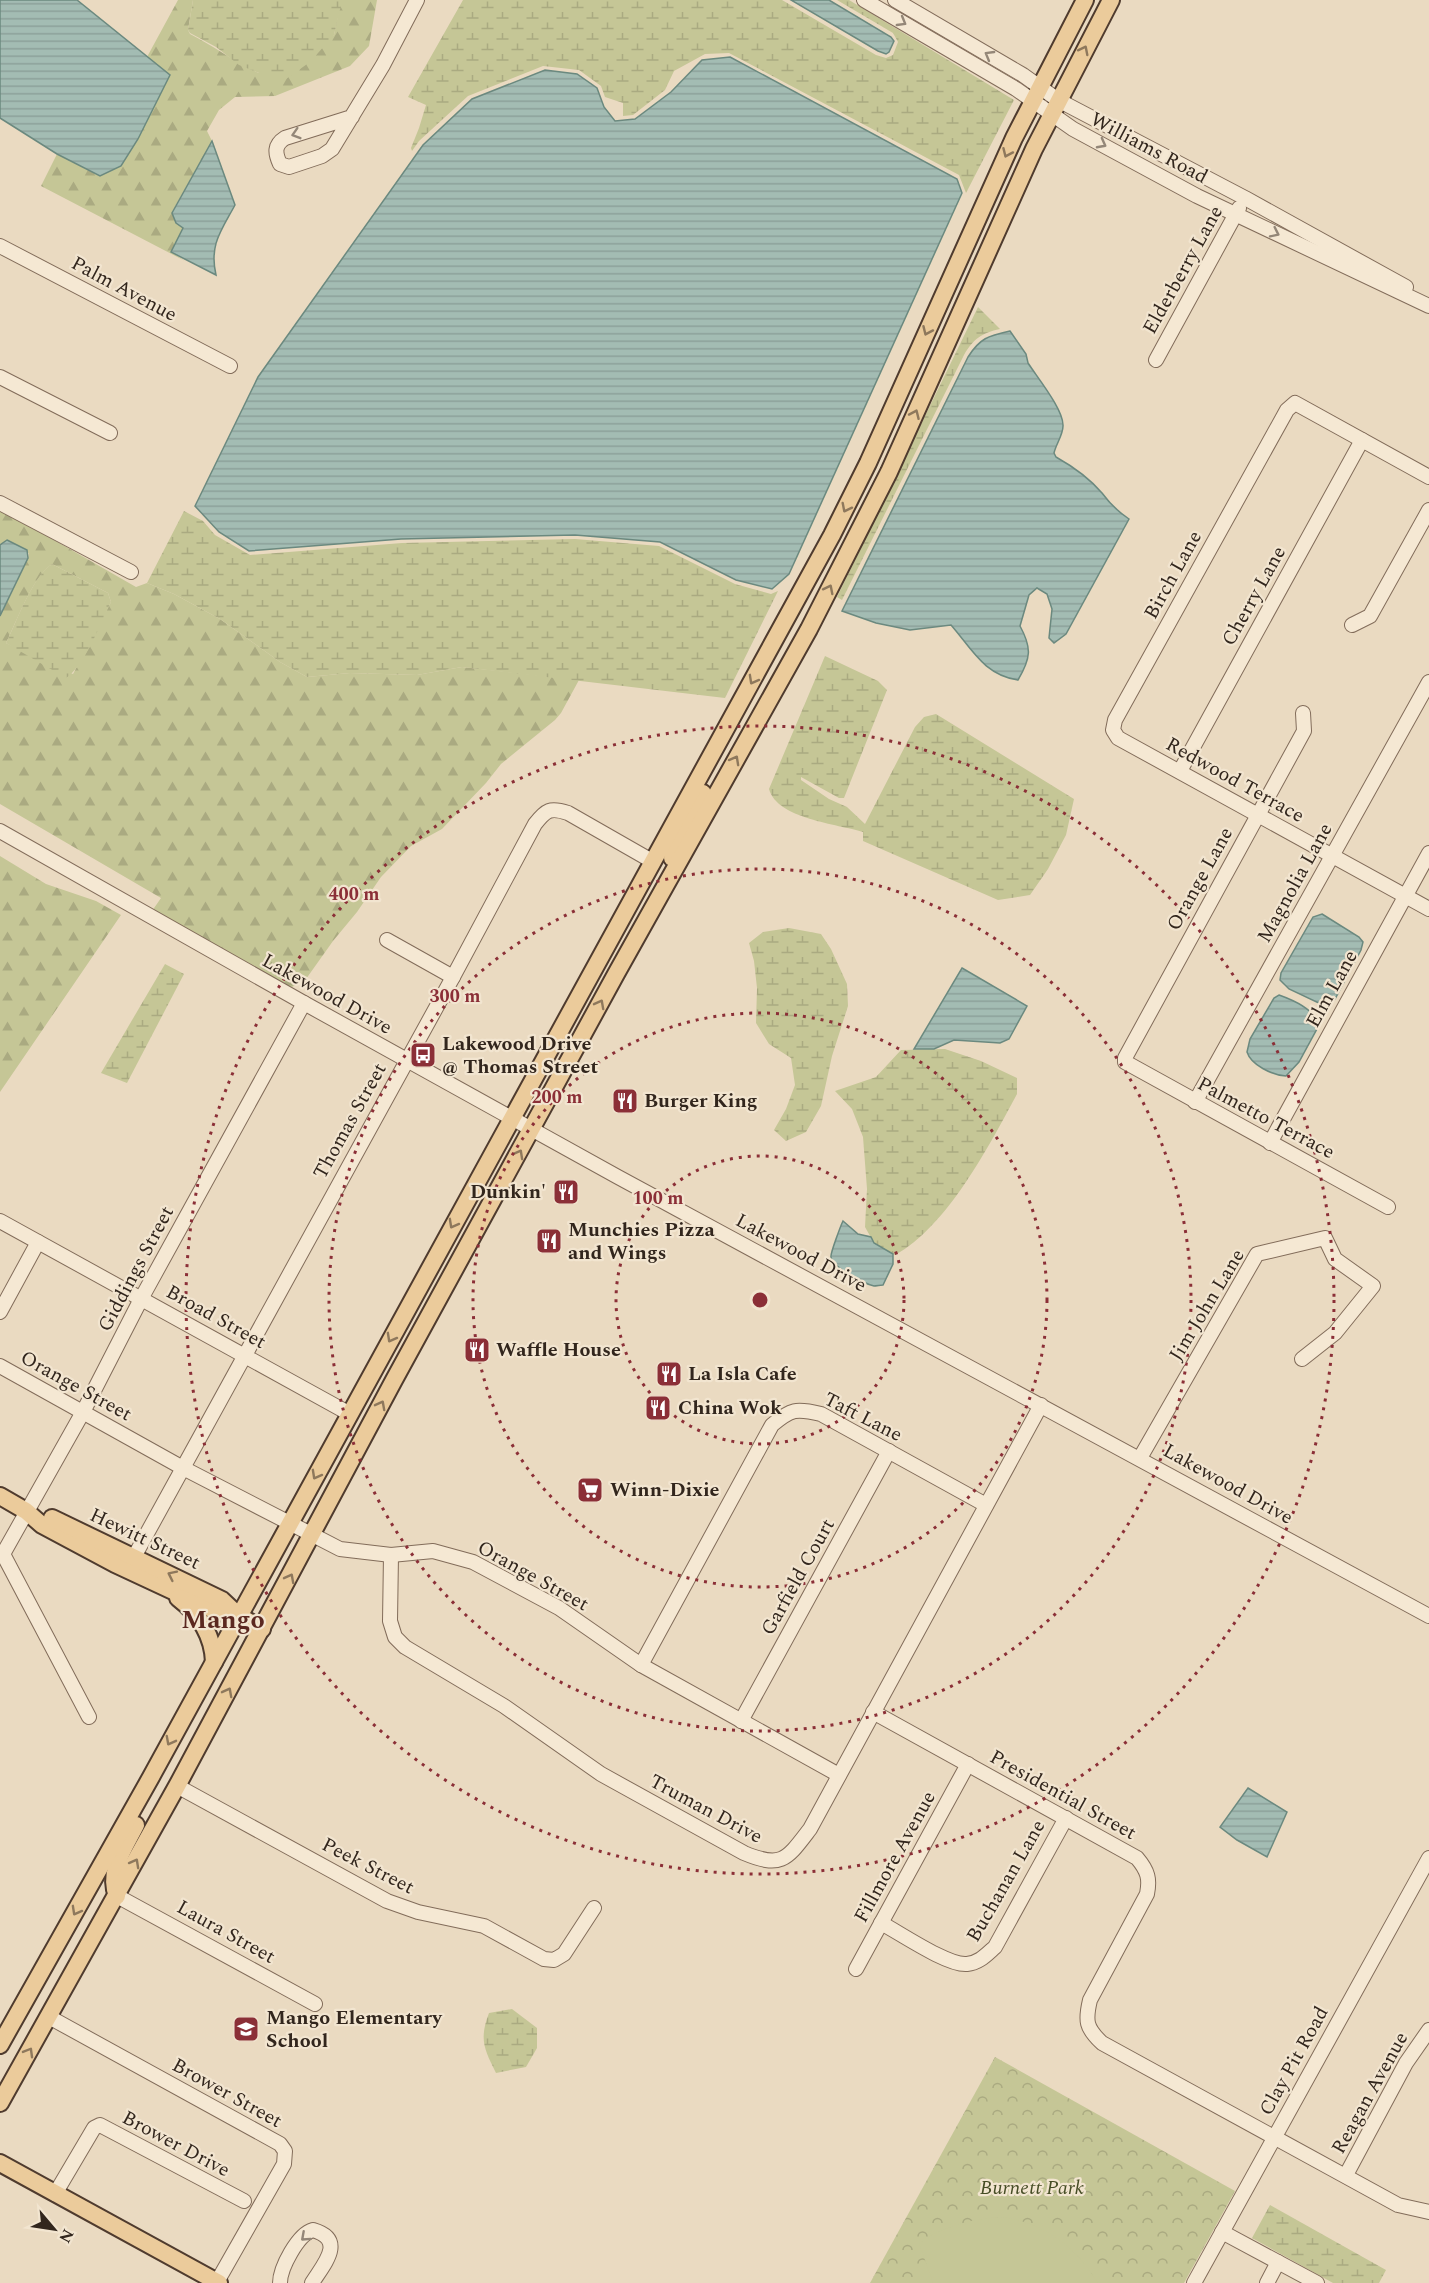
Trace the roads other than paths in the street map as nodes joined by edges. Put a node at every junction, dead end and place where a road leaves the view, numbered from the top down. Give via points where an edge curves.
1 (417, 0) edge
2 (864, 0) edge
3 (895, 0) edge
4 (1085, 0) edge
5 (1111, 0) edge
6 (1036, 93) junction
7 (1055, 107) junction
8 (352, 117) junction
9 (1245, 198) junction
10 (1236, 214) junction
11 (0, 246) edge
12 (1429, 301) edge
13 (1429, 306) edge
14 (1156, 360) dead end
15 (230, 366) dead end
16 (0, 376) edge
17 (110, 433) dead end
18 (1362, 440) junction
19 (1429, 477) edge
20 (0, 503) edge
21 (1429, 510) edge
22 (131, 572) dead end
23 (1352, 625) dead end
24 (1429, 682) edge
25 (737, 707) junction
26 (1303, 713) dead end
27 (1149, 754) joint
28 (1180, 771) junction
29 (1258, 815) junction
30 (0, 831) edge
31 (1429, 854) edge
32 (1332, 856) junction
33 (652, 861) junction
34 (676, 866) junction
35 (1406, 896) junction
36 (1429, 909) edge
37 (387, 940) dead end
38 (616, 974) junction
39 (453, 977) junction
40 (304, 1003) junction
41 (406, 1060) junction
42 (1125, 1062) joint
43 (1195, 1102) junction
44 (511, 1117) junction
45 (532, 1129) junction
46 (1270, 1143) junction
47 (1388, 1207) dead end
48 (0, 1221) edge
49 (38, 1242) junction
50 (141, 1299) junction
51 (0, 1312) edge
52 (244, 1355) junction
53 (1302, 1359) dead end
54 (0, 1366) edge
55 (1041, 1405) junction
56 (83, 1412) junction
57 (350, 1414) junction
58 (889, 1451) junction
59 (1140, 1458) junction
60 (183, 1468) junction
61 (0, 1496) edge
62 (986, 1505) junction
63 (26, 1511) junction
64 (289, 1523) junction
65 (312, 1535) junction
66 (391, 1555) junction
67 (134, 1557) junction
68 (164, 1587) junction
69 (239, 1616) junction
70 (1429, 1616) edge
71 (262, 1629) junction
72 (214, 1662) junction
73 (641, 1665) junction
74 (873, 1712) junction
75 (89, 1717) dead end
76 (741, 1721) junction
77 (968, 1764) junction
78 (839, 1775) junction
79 (151, 1777) junction
80 (177, 1786) junction
81 (1066, 1818) junction
82 (1429, 1858) edge
83 (117, 1896) junction
84 (594, 1908) dead end
85 (881, 1923) junction
86 (856, 1969) dead end
87 (315, 2004) dead end
88 (49, 2017) junction
89 (1429, 2030) edge
90 (0, 2045) edge
91 (0, 2103) edge
92 (1275, 2137) junction
93 (0, 2163) edge
94 (1346, 2175) junction
95 (56, 2194) junction
96 (243, 2201) dead end
97 (1429, 2212) edge
98 (1222, 2232) junction
99 (1278, 2262) junction
100 (218, 2282) edge
101 (280, 2283) edge
102 (312, 2283) edge
103 (1194, 2283) edge
104 (1267, 2283) edge
105 (1317, 2283) edge

1 - 8 street
2 -> 6 street, Williams Road
6 -> 3 street, Williams Road
4 - 6 main road
7 -> 5 main road
6 - 7 street, Williams Road
6 -> 25 main road via 868,463
7 - 9 street, Williams Road
7 -> 10 street, Williams Road via 1197,196
34 -> 7 main road via 808,629 889,472
8 -> 8 street via 279,141 276,153 280,164 289,167 327,153
9 - 10 street, Elderberry Lane
9 - 12 street, Williams Road
10 -> 13 street, Williams Road
10 - 14 street, Elderberry Lane
11 - 15 street, Palm Avenue
16 - 17 street
18 - 19 street
18 - 27 street, Birch Lane via 1295,403 1287,410 1115,720 1113,730 1118,738
18 - 28 street, Cherry Lane
20 - 22 street
21 - 23 street via 1370,616
24 - 32 street, Magnolia Lane
25 - 33 main road
25 - 34 main road via 737,729 674,849 672,858
26 - 29 street, Orange Lane via 1304,731
27 - 28 street, Redwood Terrace
28 - 29 street, Redwood Terrace
29 - 32 street, Redwood Terrace
29 - 42 street, Orange Lane
30 - 40 street, Lakewood Drive
31 - 35 street, Elm Lane
32 - 35 street, Redwood Terrace
32 - 43 street, Magnolia Lane
33 - 38 main road via 654,884 625,938
33 - 39 street, Thomas Street via 568,813 549,810 535,824
33 - 44 main road
34 - 38 main road
35 - 36 street, Redwood Terrace
35 - 46 street, Elm Lane
37 - 39 street
45 -> 38 main road
39 - 41 street, Thomas Street
40 - 41 street, Lakewood Drive
40 - 50 street, Giddings Street
41 - 44 street, Lakewood Drive
41 - 52 street, Thomas Street
42 - 43 street, Palmetto Terrace
43 - 46 street, Palmetto Terrace
44 - 45 street, Lakewood Drive
44 -> 57 main road
45 - 55 street, Lakewood Drive
65 -> 45 main road
46 - 47 street, Palmetto Terrace
48 - 49 street, Broad Street
49 - 50 street, Broad Street
49 - 51 street
50 - 52 street, Broad Street
50 - 56 street, Giddings Street
52 - 57 street, Broad Street
52 - 60 street, Thomas Street
53 - 59 street, Jim John Lane via 1335,1333 1373,1286 1335,1259 1325,1238 1257,1254
54 - 56 street, Orange Street
55 - 59 street, Lakewood Drive
55 - 62 street, Truman Drive
56 - 60 street, Orange Street
56 - 63 street, Giddings Street
57 -> 64 main road
58 - 62 street, Taft Lane
58 - 73 street, Taft Lane via 805,1410 788,1412 772,1425
58 - 76 street, Garfield Court
59 - 70 street, Lakewood Drive
60 - 64 street, Orange Street
60 - 67 street, Thomas Street
61 - 63 main road, Hewitt Street
62 - 74 street, Truman Drive
63 - 67 main road, Hewitt Street via 44,1514
63 - 68 main road, Hewitt Street via 42,1525
63 - 75 street, Giddings Street via 3,1554
64 - 65 street, Orange Street
64 - 69 main road
65 - 66 street, Orange Street via 340,1549
71 -> 65 main road
66 - 73 street, Orange Street via 433,1551 473,1562 559,1608
66 - 78 street, Truman Drive via 390,1621 395,1636 405,1647 504,1706 601,1774 744,1853 760,1860 777,1861 790,1854 810,1829
69 -> 67 main road, Hewitt Street via 222,1600
68 - 69 main road, Hewitt Street
68 - 72 main road via 194,1610 206,1629
69 - 71 main road, Hewitt Street
69 - 72 main road
80 -> 71 main road
72 -> 79 main road
73 - 76 street, Orange Street
74 - 77 street, Presidential Street
74 - 78 street, Truman Drive
76 - 78 street, Orange Street
77 - 81 street, Presidential Street
77 - 85 street, Fillmore Avenue
79 - 83 main road via 150,1799 117,1863 112,1884
79 -> 90 main road
83 -> 80 main road
80 - 84 street, Peek Street via 387,1901 417,1912 484,1926 544,1959 554,1960 564,1954
81 - 85 street, Buchanan Lane via 995,1947 982,1959 967,1964 951,1962
81 - 92 street, Presidential Street via 1137,1858 1150,1879 1147,1894 1090,2000 1086,2017 1090,2033
82 - 92 street, Clay Pit Road
83 - 87 street, Laura Street
83 - 88 main road
85 - 86 street, Fillmore Avenue
91 -> 88 main road
88 - 100 street, Brower Street via 280,2144 285,2151 284,2164
89 - 94 street, Reagan Avenue via 1406,2063
92 - 94 street, Presidential Street
92 - 98 street, Clay Pit Road
93 - 95 main road
94 - 97 street, Presidential Street via 1398,2205
95 - 96 street, Brower Drive via 94,2128 100,2125
95 - 100 main road
98 - 99 street
98 - 103 street, Clay Pit Road
99 - 104 street
99 - 105 street
102 -> 101 street via 331,2248 327,2237 313,2230 299,2240

